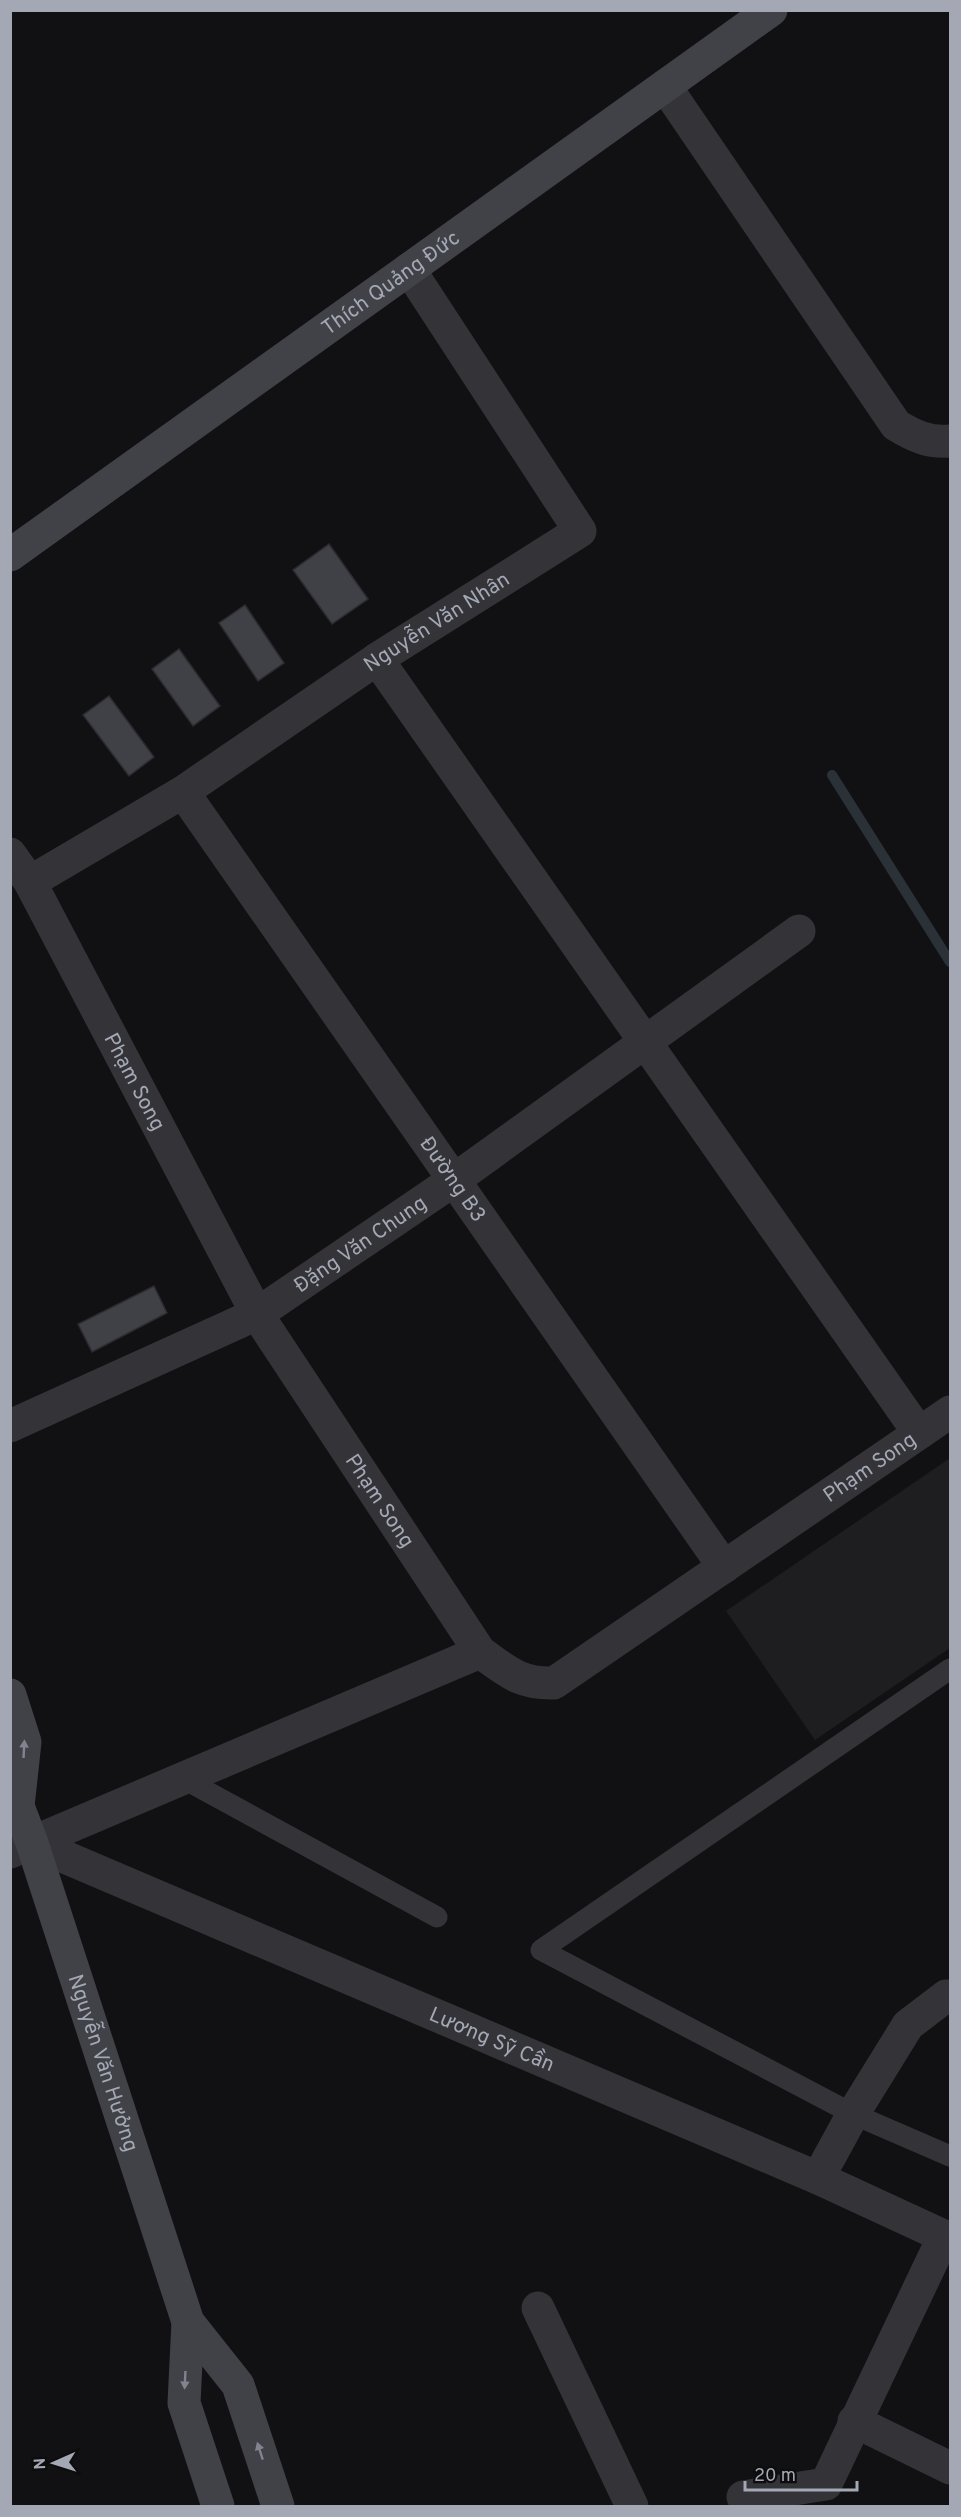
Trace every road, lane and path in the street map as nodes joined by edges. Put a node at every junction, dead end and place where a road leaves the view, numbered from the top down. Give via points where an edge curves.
1 (771, 10) edge
2 (665, 86) junction
3 (409, 269) junction
4 (951, 441) edge
5 (10, 555) edge
6 (377, 659) junction
7 (183, 792) junction
8 (10, 854) edge
9 (30, 882) junction
10 (799, 931) dead end
11 (644, 1041) junction
12 (454, 1180) junction
13 (256, 1314) junction
14 (951, 1412) edge
15 (10, 1426) edge
16 (919, 1433) junction
17 (724, 1567) junction
18 (480, 1652) junction
19 (951, 1669) edge
20 (10, 1695) edge
21 (184, 1779) junction
22 (14, 1802) edge
23 (21, 1847) edge
24 (438, 1917) dead end
25 (951, 1996) edge
26 (853, 2114) junction
27 (951, 2156) edge
28 (818, 2178) junction
29 (947, 2238) edge
30 (538, 2308) dead end
31 (188, 2322) junction
32 (854, 2421) junction
33 (951, 2468) edge
34 (743, 2497) dead end
35 (218, 2506) edge
36 (278, 2506) edge
37 (632, 2506) edge

1 - 2 street, Thích Quảng Đức
2 - 3 street, Thích Quảng Đức
2 - 4 street via 896,425 918,438
3 - 5 street, Thích Quảng Đức
3 - 6 street, Nguyễn Văn Nhân via 580,531
6 - 7 street, Nguyễn Văn Nhân
6 - 11 street
7 - 9 street, Nguyễn Văn Nhân
7 - 12 street, Đường B3
8 - 9 street, Phạm Song
9 - 13 street, Phạm Song
10 - 11 street, Đặng Văn Chung
11 - 12 street, Đặng Văn Chung
11 - 16 street
12 - 13 street, Đặng Văn Chung
12 - 17 street, Đường B3
13 - 15 street, Đặng Văn Chung
13 - 18 street, Phạm Song
14 - 16 street, Phạm Song
16 - 17 street, Phạm Song
17 - 18 street, Phạm Song via 554,1683 520,1680
18 - 21 street
19 - 26 lane via 541,1950
22 -> 20 street, Nguyễn Văn Hưởng via 25,1742
21 - 23 street
21 - 24 lane
22 - 23 street, Nguyễn Văn Hưởng
23 - 28 street, Lương Sỹ Cần
23 - 31 street, Nguyễn Văn Hưởng
25 - 26 street via 908,2025
26 - 27 lane
26 - 28 street
28 - 29 street, Lương Sỹ Cần
29 - 32 street
30 - 37 street
31 -> 35 street, Nguyễn Văn Hưởng via 184,2403
36 -> 31 street, Nguyễn Văn Hưởng via 238,2385
32 - 33 street
32 - 34 street via 826,2484

